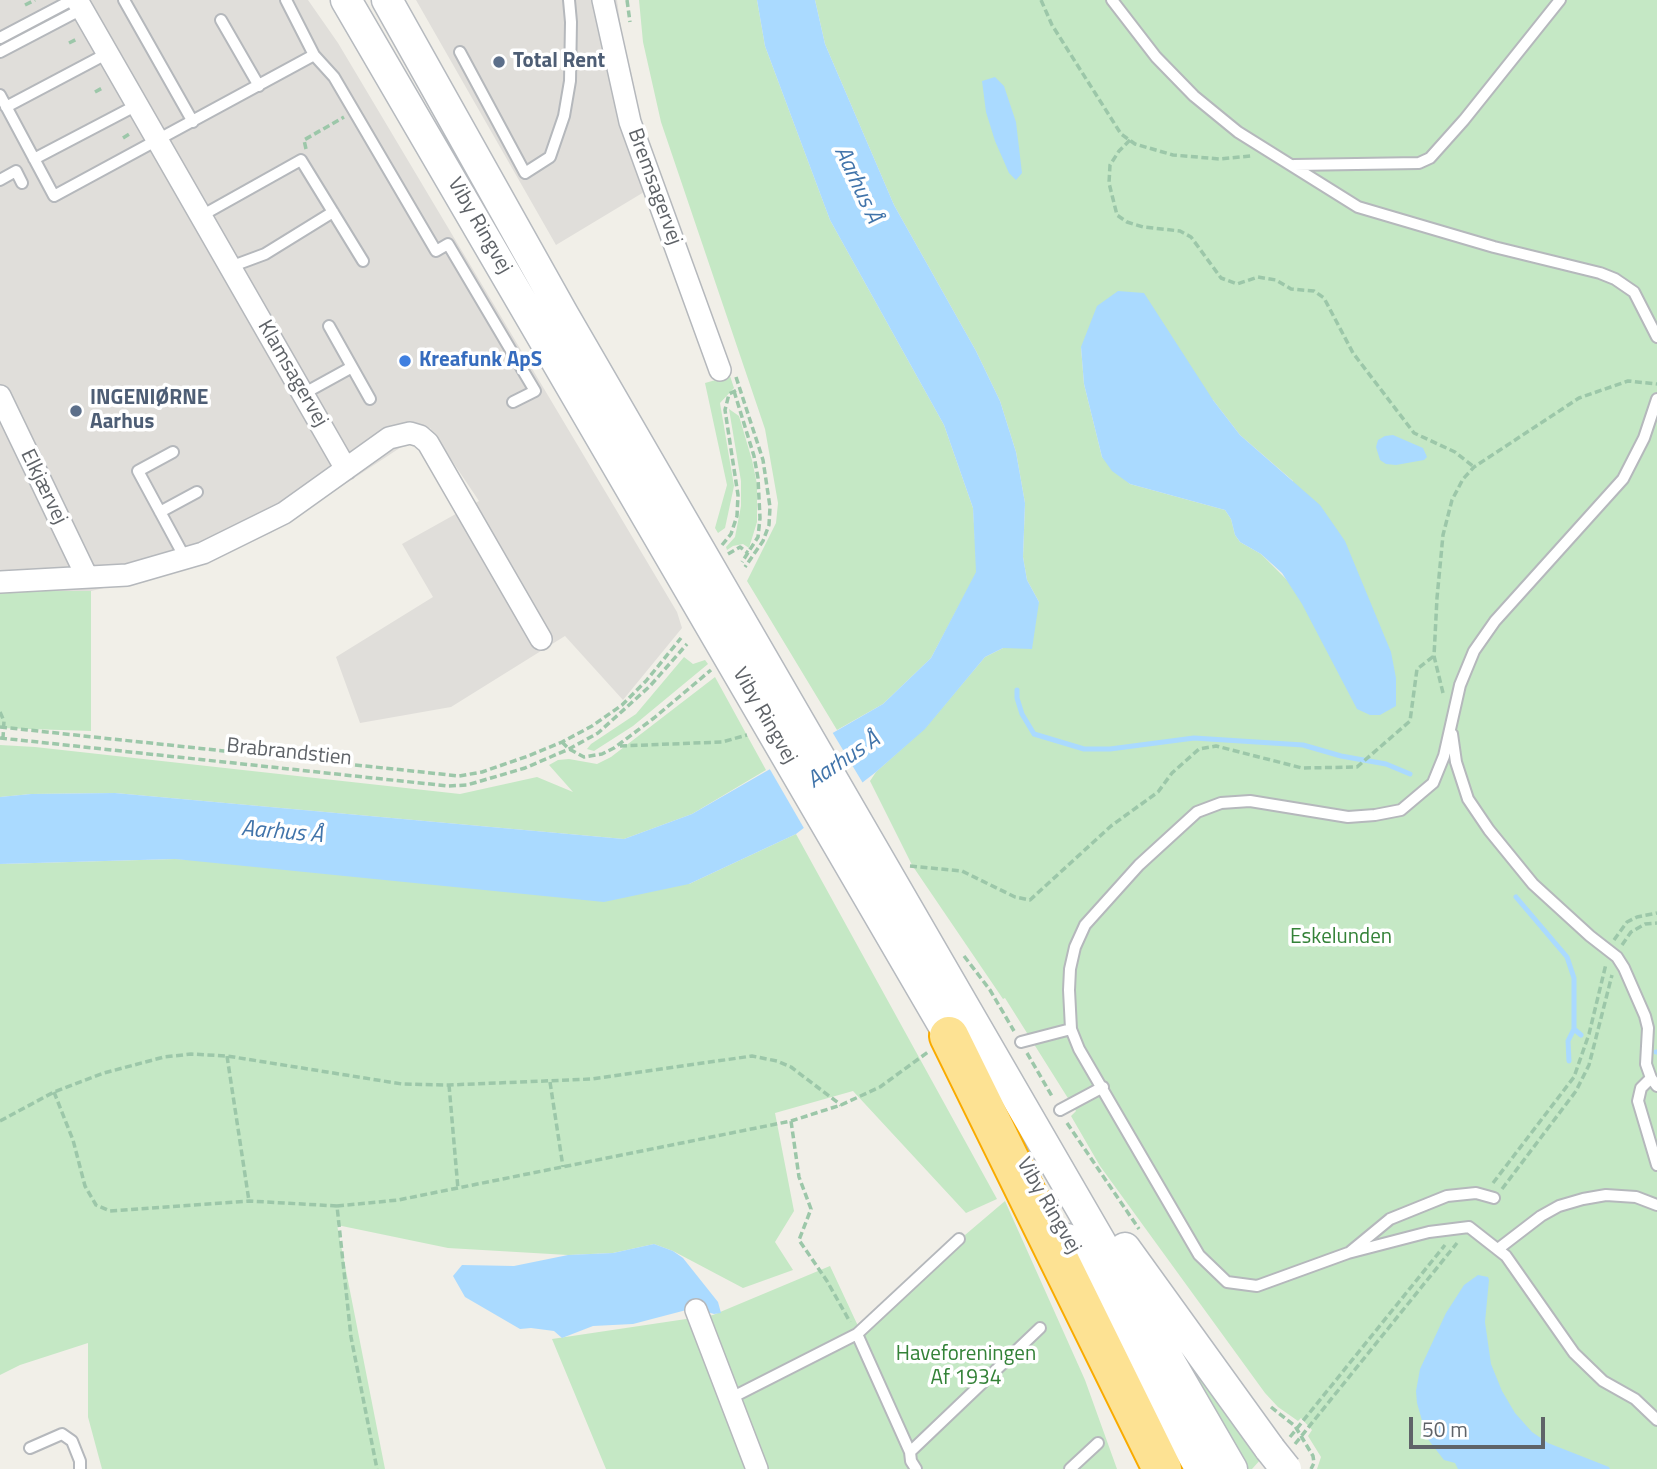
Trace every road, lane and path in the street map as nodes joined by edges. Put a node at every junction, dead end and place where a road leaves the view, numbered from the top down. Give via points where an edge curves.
1 (35, 0) edge
2 (124, 0) edge
3 (286, 0) edge
4 (346, 0) edge
5 (387, 0) edge
6 (569, 0) edge
7 (603, 0) edge
8 (1041, 0) edge
9 (1112, 0) edge
10 (1560, 0) edge
11 (77, 3) edge
12 (25, 5) dead end
13 (221, 20) dead end
14 (0, 38) edge
15 (0, 52) edge
16 (460, 52) dead end
17 (108, 53) junction
18 (314, 55) junction
19 (259, 86) junction
20 (0, 95) edge
21 (137, 105) junction
22 (6, 107) junction
23 (354, 111) junction
24 (193, 122) junction
25 (1130, 140) junction
26 (158, 141) junction
27 (1270, 151) junction
28 (34, 159) junction
29 (301, 160) junction
30 (1328, 164) junction
31 (1294, 165) junction
32 (0, 180) edge
33 (22, 183) dead end
34 (1323, 184) junction
35 (334, 212) junction
36 (201, 216) junction
37 (363, 261) dead end
38 (230, 267) junction
39 (329, 326) dead end
40 (1657, 337) edge
41 (352, 367) junction
42 (720, 370) dead end
43 (1657, 384) edge
44 (734, 391) junction
45 (303, 394) junction
46 (0, 396) edge
47 (370, 399) dead end
48 (1657, 399) edge
49 (513, 402) dead end
50 (173, 452) dead end
51 (1474, 467) junction
52 (346, 468) junction
53 (197, 492) dead end
54 (160, 512) junction
55 (748, 553) junction
56 (185, 558) junction
57 (717, 558) junction
58 (742, 562) dead end
59 (745, 567) dead end
60 (86, 577) junction
61 (0, 582) edge
62 (681, 638) dead end
63 (541, 639) dead end
64 (687, 644) dead end
65 (1434, 656) junction
66 (731, 659) junction
67 (0, 712) edge
68 (769, 724) junction
69 (1451, 726) junction
70 (2, 727) edge
71 (2, 738) edge
72 (562, 742) junction
73 (618, 746) junction
74 (798, 747) junction
75 (569, 749) junction
76 (1461, 779) junction
77 (1433, 783) junction
78 (836, 812) junction
79 (888, 873) junction
80 (902, 900) junction
81 (957, 946) dead end
82 (1071, 1029) junction
83 (949, 1036) junction
84 (1021, 1042) junction
85 (227, 1056) junction
86 (550, 1082) junction
87 (1654, 1082) edge
88 (449, 1085) junction
89 (1103, 1087) junction
90 (54, 1092) junction
91 (841, 1105) junction
92 (1060, 1110) junction
93 (0, 1121) edge
94 (791, 1121) junction
95 (1657, 1165) edge
96 (563, 1167) junction
97 (458, 1189) junction
98 (1494, 1198) dead end
99 (249, 1201) junction
100 (1657, 1205) edge
101 (337, 1206) junction
102 (1144, 1235) dead end
103 (958, 1239) dead end
104 (1498, 1249) junction
105 (1348, 1253) junction
106 (696, 1310) dead end
107 (1040, 1328) dead end
108 (857, 1334) junction
109 (731, 1398) junction
110 (1266, 1402) dead end
111 (1657, 1420) edge
112 (1098, 1443) dead end
113 (30, 1448) dead end
114 (910, 1452) junction
115 (1278, 1459) edge
116 (79, 1469) edge
117 (377, 1469) edge
118 (757, 1469) edge
119 (916, 1469) edge
120 (1070, 1469) edge
121 (1162, 1469) edge
122 (1201, 1469) edge
123 (1232, 1469) edge
124 (1311, 1469) edge

1 - 12 path
2 - 24 lane
3 - 18 lane
4 - 66 main road, Viby Ringvej
5 - 57 main road, Viby Ringvej via 563,314
6 - 16 lane via 570,81 564,116 550,157 525,173
7 - 42 street, Bremsagervej via 630,122
8 - 25 path via 1090,86 1121,134
9 - 27 lane via 1156,57 1194,96
10 - 30 lane via 1430,158 1419,163
11 - 14 lane
11 - 15 lane
11 - 17 street, Klamsagervej
13 - 19 lane
17 - 21 street, Klamsagervej
17 - 22 lane
18 - 19 lane
18 - 23 lane via 334,76
19 - 24 lane
20 - 22 lane
21 - 26 street, Klamsagervej
21 - 28 lane
22 - 28 lane
23 - 29 path via 304,140 307,149
23 - 49 lane via 436,251 448,244 535,391
24 - 26 lane
25 - 27 path via 1151,150 1208,158
25 - 51 path via 1110,165 1117,215 1143,227 1181,231 1191,237 1221,278 1237,284 1258,276 1324,298 1353,353 1414,433 1455,452
26 - 28 lane via 54,196
26 - 36 street, Klamsagervej
27 - 31 lane
29 - 35 lane
29 - 36 lane
30 - 31 lane
30 - 34 lane via 1322,173
31 - 34 lane
32 - 33 lane via 16,172
34 - 40 lane via 1358,206 1615,279 1634,292
35 - 37 lane
35 - 38 lane via 265,254
36 - 38 street, Klamsagervej
38 - 45 street, Klamsagervej
39 - 41 lane
41 - 45 lane
41 - 47 lane
43 - 51 path via 1628,382 1579,398
44 - 55 path via 758,478 758,537
44 - 57 path via 725,410 737,516
44 - 59 path via 740,389 763,460 769,507 764,541
45 - 52 street, Klamsagervej
46 - 60 street, Elkjærvej
48 - 69 lane via 1623,479 1495,621 1474,651
50 - 54 lane via 138,471
51 - 65 path via 1452,500 1443,535
52 - 56 street via 284,513
52 - 63 street via 399,434 410,433 428,443
53 - 54 lane
54 - 56 lane
55 - 57 path via 740,547
55 - 58 path
56 - 60 street via 127,575
57 - 74 main road, Viby Ringvej
60 - 61 street
62 - 72 path via 622,705
64 - 75 path, Brabrandstien via 621,713
65 - 69 path
65 - 79 path via 1417,668 1410,721 1357,767 1301,768 1216,746 1199,748 1158,792 1111,826 1030,900 962,871 908,866
66 - 68 main road, Viby Ringvej
66 - 73 path, Brabrandstien via 707,673
67 - 70 path
68 - 73 path via 722,742
68 - 74 main road, Viby Ringvej
69 - 76 lane
69 - 77 lane
70 - 71 path
70 - 72 path via 459,776
71 - 75 path, Brabrandstien via 448,786 493,779
72 - 75 path
73 - 75 path, Brabrandstien via 592,757
74 - 78 main road, Viby Ringvej
76 - 77 lane
76 - 87 lane via 1482,820 1533,884 1617,957 1645,1016 1646,1064
77 - 82 lane via 1401,810 1375,815 1348,817 1242,800 1197,812 1139,865 1085,925 1070,969
78 - 79 main road, Viby Ringvej
78 - 83 main road, Viby Ringvej
79 - 80 main road, Viby Ringvej
80 - 115 main road via 992,1024 1120,1241
80 - 123 main road, Viby Ringvej
81 - 84 path
82 - 84 lane
82 - 89 lane
83 - 91 path via 880,1087
83 - 121 highway
83 - 122 main road, Viby Ringvej
84 - 92 path
85 - 88 path via 402,1084
85 - 90 path via 164,1057
85 - 99 path
86 - 88 path
86 - 91 path via 752,1056 791,1067
86 - 96 path
87 - 95 lane via 1640,1088 1638,1101
88 - 97 path
89 - 92 lane
89 - 105 lane via 1199,1255 1227,1282 1257,1286
90 - 93 path
90 - 99 path via 85,1186 96,1205 110,1211
91 - 94 path
92 - 102 path
94 - 96 path
94 - 108 path via 799,1177 811,1209 799,1240
96 - 97 path
97 - 101 path
98 - 105 lane via 1476,1193 1447,1196 1390,1219
99 - 101 path
100 - 104 lane via 1636,1197 1583,1199 1541,1216
101 - 117 path via 351,1337
103 - 108 lane
104 - 105 lane via 1469,1227 1429,1232
104 - 111 lane via 1574,1353 1602,1381 1635,1399
106 - 109 street
107 - 114 lane
108 - 109 lane
108 - 114 lane
109 - 118 street
110 - 124 path via 1295,1426 1313,1457
112 - 120 lane
113 - 116 lane via 62,1434 72,1441
114 - 119 lane

